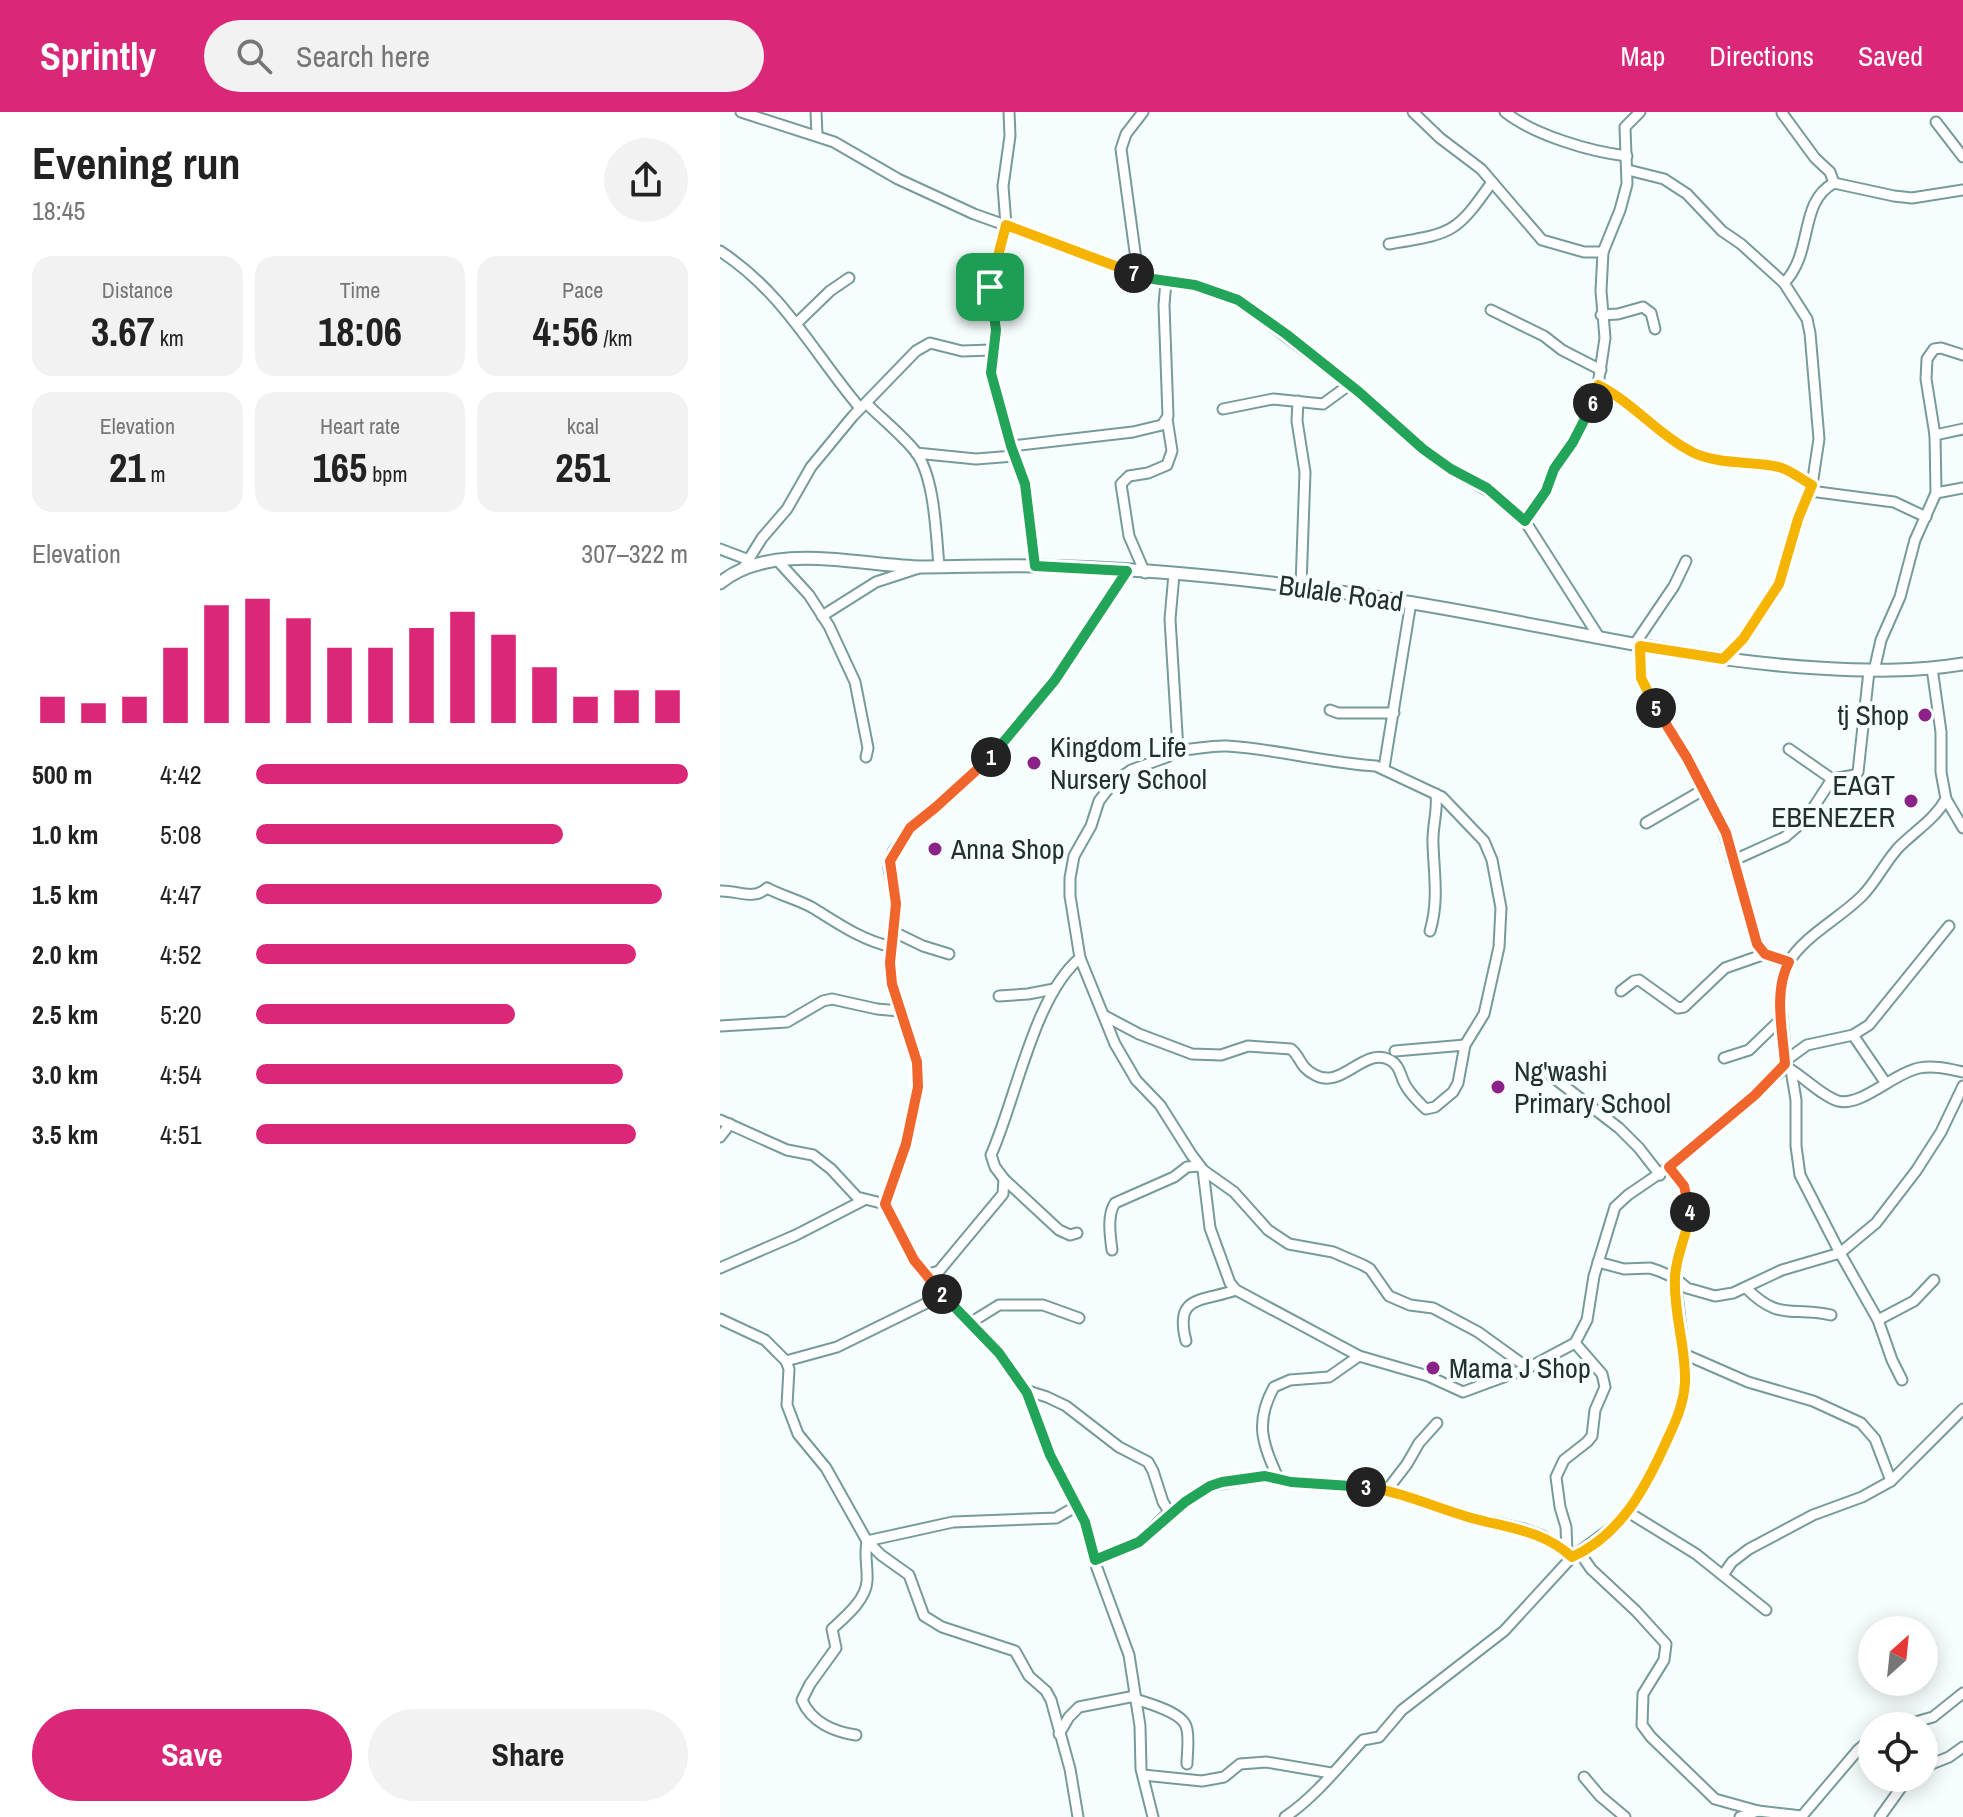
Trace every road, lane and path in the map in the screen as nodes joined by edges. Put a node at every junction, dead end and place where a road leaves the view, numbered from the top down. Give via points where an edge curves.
1 (741, 112) edge
2 (816, 112) edge
3 (1009, 112) edge
4 (1143, 112) edge
5 (1413, 112) edge
6 (1505, 112) edge
7 (1640, 112) edge
8 (1779, 113) edge
9 (1936, 122) dead end
10 (817, 135) junction
11 (1627, 156) junction
12 (1963, 157) edge
13 (1628, 170) junction
14 (1492, 182) junction
15 (1834, 183) junction
16 (1963, 190) edge
17 (1006, 225) junction
18 (1389, 244) dead end
19 (720, 251) edge
20 (1603, 252) junction
21 (1138, 274) junction
22 (849, 278) dead end
23 (1166, 281) junction
24 (1784, 283) junction
25 (1491, 310) dead end
26 (1601, 315) junction
27 (797, 323) junction
28 (1655, 329) dead end
29 (992, 350) junction
30 (1963, 355) edge
31 (1601, 370) junction
32 (1349, 385) junction
33 (1598, 385) junction
34 (1298, 401) junction
35 (863, 405) junction
36 (1223, 409) dead end
37 (1167, 419) junction
38 (1963, 429) edge
39 (1935, 435) junction
40 (1013, 451) junction
41 (916, 453) junction
42 (1811, 488) junction
43 (1963, 488) edge
44 (1936, 493) junction
45 (1926, 517) junction
46 (1525, 521) junction
47 (720, 549) edge
48 (777, 560) junction
49 (1686, 561) dead end
50 (746, 564) junction
51 (939, 566) junction
52 (1035, 566) junction
53 (922, 567) junction
54 (1127, 571) junction
55 (1145, 573) junction
56 (1174, 574) junction
57 (720, 583) edge
58 (1301, 586) junction
59 (1411, 602) junction
60 (822, 616) junction
61 (1599, 637) junction
62 (1637, 646) junction
63 (1723, 659) junction
64 (1963, 664) edge
65 (1932, 668) junction
66 (1871, 671) junction
67 (1330, 710) dead end
68 (1394, 713) junction
69 (1789, 749) dead end
70 (1178, 750) junction
71 (866, 757) dead end
72 (1384, 768) junction
73 (1832, 779) junction
74 (1703, 790) junction
75 (1436, 794) junction
76 (1946, 799) junction
77 (1646, 823) dead end
78 (1963, 828) edge
79 (1732, 861) junction
80 (720, 891) edge
81 (1949, 926) dead end
82 (1430, 931) dead end
83 (894, 932) junction
84 (892, 947) junction
85 (949, 954) dead end
86 (1765, 954) junction
87 (1080, 958) junction
88 (1789, 962) junction
89 (1054, 989) junction
90 (1621, 991) dead end
91 (999, 996) dead end
92 (899, 1011) junction
93 (1105, 1016) junction
94 (1780, 1020) junction
95 (720, 1026) edge
96 (1853, 1035) junction
97 (1465, 1045) junction
98 (1395, 1051) dead end
99 (1724, 1058) dead end
100 (1787, 1065) junction
101 (1529, 1072) dead end
102 (1963, 1072) edge
103 (1885, 1082) junction
104 (1963, 1086) edge
105 (725, 1122) edge
106 (720, 1137) edge
107 (1192, 1157) junction
108 (1187, 1167) junction
109 (1669, 1167) junction
110 (1201, 1168) junction
111 (1660, 1175) junction
112 (1004, 1179) junction
113 (864, 1200) junction
114 (885, 1204) junction
115 (1077, 1233) dead end
116 (1112, 1250) dead end
117 (1840, 1253) junction
118 (1598, 1262) junction
119 (720, 1268) edge
120 (925, 1275) junction
121 (1675, 1278) junction
122 (1934, 1280) dead end
123 (1746, 1288) junction
124 (1236, 1290) junction
125 (943, 1295) junction
126 (1831, 1315) dead end
127 (1079, 1318) dead end
128 (720, 1319) edge
129 (1878, 1320) junction
130 (970, 1323) junction
131 (1186, 1341) dead end
132 (1575, 1343) junction
133 (1684, 1354) junction
134 (1359, 1356) junction
135 (786, 1361) junction
136 (1528, 1368) junction
137 (1902, 1380) dead end
138 (1025, 1390) junction
139 (1961, 1416) edge
140 (1437, 1423) dead end
141 (1278, 1478) junction
142 (1891, 1481) junction
143 (1387, 1490) junction
144 (1077, 1506) junction
145 (1628, 1512) junction
146 (1170, 1513) junction
147 (867, 1541) junction
148 (1573, 1554) junction
149 (1095, 1560) junction
150 (1723, 1575) junction
151 (1766, 1610) dead end
152 (1135, 1698) junction
153 (1962, 1698) edge
154 (1938, 1714) edge
155 (1059, 1734) junction
156 (856, 1735) dead end
157 (1963, 1747) edge
158 (1858, 1750) edge
159 (1938, 1761) edge
160 (1187, 1764) dead end
161 (1331, 1773) junction
162 (1143, 1775) junction
163 (1584, 1777) dead end
164 (1898, 1792) edge
165 (1758, 1811) junction
166 (1078, 1817) edge
167 (1153, 1817) edge
168 (1285, 1817) edge
169 (1625, 1817) edge
170 (1740, 1817) edge
171 (1880, 1817) edge

1 - 10 street
2 - 10 street
3 - 17 street via 1003,186
4 - 21 street via 1121,149
5 - 14 street
6 - 11 street via 1568,141
7 - 11 street via 1625,127
8 - 15 street
9 - 12 street
10 - 17 street via 927,194
11 - 13 street
13 - 20 street via 1624,199
13 - 24 street via 1676,186
14 - 18 street via 1454,229
14 - 20 street via 1542,240
15 - 16 street via 1912,198
15 - 24 street via 1819,193 1799,264
17 - 21 street
17 - 29 street via 990,287 996,330
19 - 27 street via 757,278
20 - 26 street
21 - 23 street
22 - 27 street
23 - 32 street via 1238,300
23 - 37 street
24 - 42 street via 1810,333 1819,439
25 - 31 street
26 - 28 street via 1643,307 1651,313
26 - 31 street
27 - 35 street via 826,367
29 - 35 street via 924,345
29 - 40 street via 991,373
30 - 39 street via 1941,348 1927,359 1926,392
31 - 33 street
32 - 34 street via 1323,404
32 - 46 street via 1423,449 1495,494
33 - 42 street via 1696,453 1781,467
33 - 46 street via 1586,420
34 - 36 street via 1260,400
34 - 58 street via 1305,472
35 - 41 street
35 - 50 street via 811,467
37 - 40 street via 1159,427
37 - 55 street via 1172,451 1167,465 1129,476 1121,484 1129,536
38 - 39 street
39 - 44 street
40 - 41 street via 976,459
40 - 52 street via 1030,508
41 - 51 street via 932,505
42 - 45 street via 1894,502
42 - 63 street via 1779,584 1743,639
43 - 44 street
44 - 45 street
45 - 66 street
46 - 61 street
47 - 50 street
48 - 50 street, Bulale Road
48 - 53 street, Bulale Road
48 - 60 street
49 - 62 street
50 - 57 street, Bulale Road
51 - 52 street, Bulale Road
51 - 53 street, Bulale Road
52 - 54 street, Bulale Road
53 - 60 street via 866,587
54 - 55 street, Bulale Road
54 - 83 street via 1028,715 901,839 889,868 896,904
55 - 56 street, Bulale Road
56 - 58 street, Bulale Road
56 - 70 street via 1170,619
58 - 59 street, Bulale Road
59 - 61 street, Bulale Road
59 - 68 street
60 - 71 street via 858,690
61 - 62 street, Bulale Road
62 - 63 street, Bulale Road
62 - 74 street via 1645,688
63 - 66 street, Bulale Road
64 - 65 street, Bulale Road
65 - 66 street, Bulale Road
65 - 76 street
66 - 73 street via 1858,772
67 - 68 street
68 - 72 street
69 - 73 street
70 - 72 street via 1211,745 1255,748
70 - 87 street via 1131,770 1099,801 1074,856 1070,878
72 - 75 street
73 - 79 street via 1806,819 1785,837
74 - 77 street
74 - 79 street via 1726,833
75 - 82 street via 1437,896
75 - 97 street via 1484,841 1501,908 1488,999
76 - 78 street
76 - 88 street via 1890,857 1863,895
79 - 86 street via 1752,931
80 - 84 street via 750,895 767,888
81 - 96 street via 1869,1025
83 - 84 street
83 - 85 street
84 - 92 street via 892,984
86 - 88 street
86 - 90 street via 1725,968 1684,1007 1639,980
87 - 89 street
87 - 93 street
88 - 94 street via 1783,973
89 - 91 street
89 - 112 street via 991,1155
92 - 95 street via 832,999 780,1024
92 - 114 street via 917,1062 918,1087
93 - 97 street via 1192,1054 1221,1055 1248,1046 1291,1049 1303,1068 1323,1079 1384,1058 1396,1065 1404,1085 1426,1109 1453,1092
93 - 107 street via 1136,1080 1160,1105
94 - 99 street via 1749,1050
94 - 100 street
96 - 100 street via 1807,1045
96 - 103 street
97 - 98 street
100 - 103 street via 1842,1102
100 - 109 street
100 - 117 street via 1796,1100 1800,1175
101 - 111 street via 1546,1072 1619,1128
102 - 103 street via 1922,1067
104 - 117 street via 1901,1192 1876,1223
105 - 106 street
105 - 113 street via 787,1150 813,1155
107 - 108 street
107 - 110 street
108 - 110 street
108 - 116 street via 1112,1206
109 - 111 street
109 - 121 street via 1684,1186 1690,1208
110 - 124 street via 1212,1235
110 - 136 street via 1289,1244 1333,1252 1370,1269 1389,1296 1433,1308
111 - 118 street via 1615,1207
112 - 115 street via 1059,1230
112 - 120 street via 1003,1194 985,1216 939,1271
113 - 114 street
113 - 119 street
114 - 120 street
117 - 123 street via 1782,1270
117 - 129 street
118 - 121 street via 1650,1268
118 - 132 street via 1587,1320
120 - 125 street
121 - 123 street via 1704,1295
121 - 133 street
122 - 129 street via 1914,1301
123 - 126 street via 1770,1307
124 - 131 street via 1185,1308
124 - 134 street
125 - 130 street
125 - 135 street via 837,1347
127 - 130 street via 1043,1305 999,1305
128 - 135 street via 765,1340
129 - 137 street
130 - 138 street
132 - 136 street
132 - 148 street via 1602,1374 1605,1387 1592,1436 1564,1460 1556,1477
133 - 142 street via 1861,1423 1875,1439
133 - 145 street via 1685,1383 1676,1420
134 - 136 street via 1444,1381 1463,1392
134 - 141 street via 1329,1377 1290,1380 1274,1387 1261,1427
135 - 147 street via 787,1405 798,1434 826,1468
138 - 144 street
138 - 146 street via 1066,1406 1148,1462
139 - 142 street
140 - 143 street
141 - 143 street
141 - 146 street via 1210,1486
142 - 150 street via 1749,1549
143 - 148 street via 1524,1529
144 - 147 street via 1056,1518 949,1522
144 - 149 street
145 - 148 street
145 - 150 street
146 - 149 street via 1139,1542
147 - 155 street via 908,1572 924,1616 1017,1653 1029,1676 1049,1695
147 - 156 street via 867,1585 832,1629 834,1653 802,1700 831,1729
148 - 161 street via 1504,1631 1402,1710 1379,1737 1363,1740
148 - 165 street via 1666,1644 1664,1660 1643,1694 1646,1732 1715,1799
149 - 152 street via 1125,1639
150 - 151 street
152 - 155 street via 1079,1707
152 - 160 street via 1186,1724
152 - 162 street
153 - 154 street
155 - 166 street
157 - 159 street
158 - 165 street via 1802,1816
161 - 162 street via 1266,1762 1240,1764 1224,1777 1202,1781
161 - 168 street
162 - 167 street
163 - 169 street
164 - 171 street
165 - 170 street

